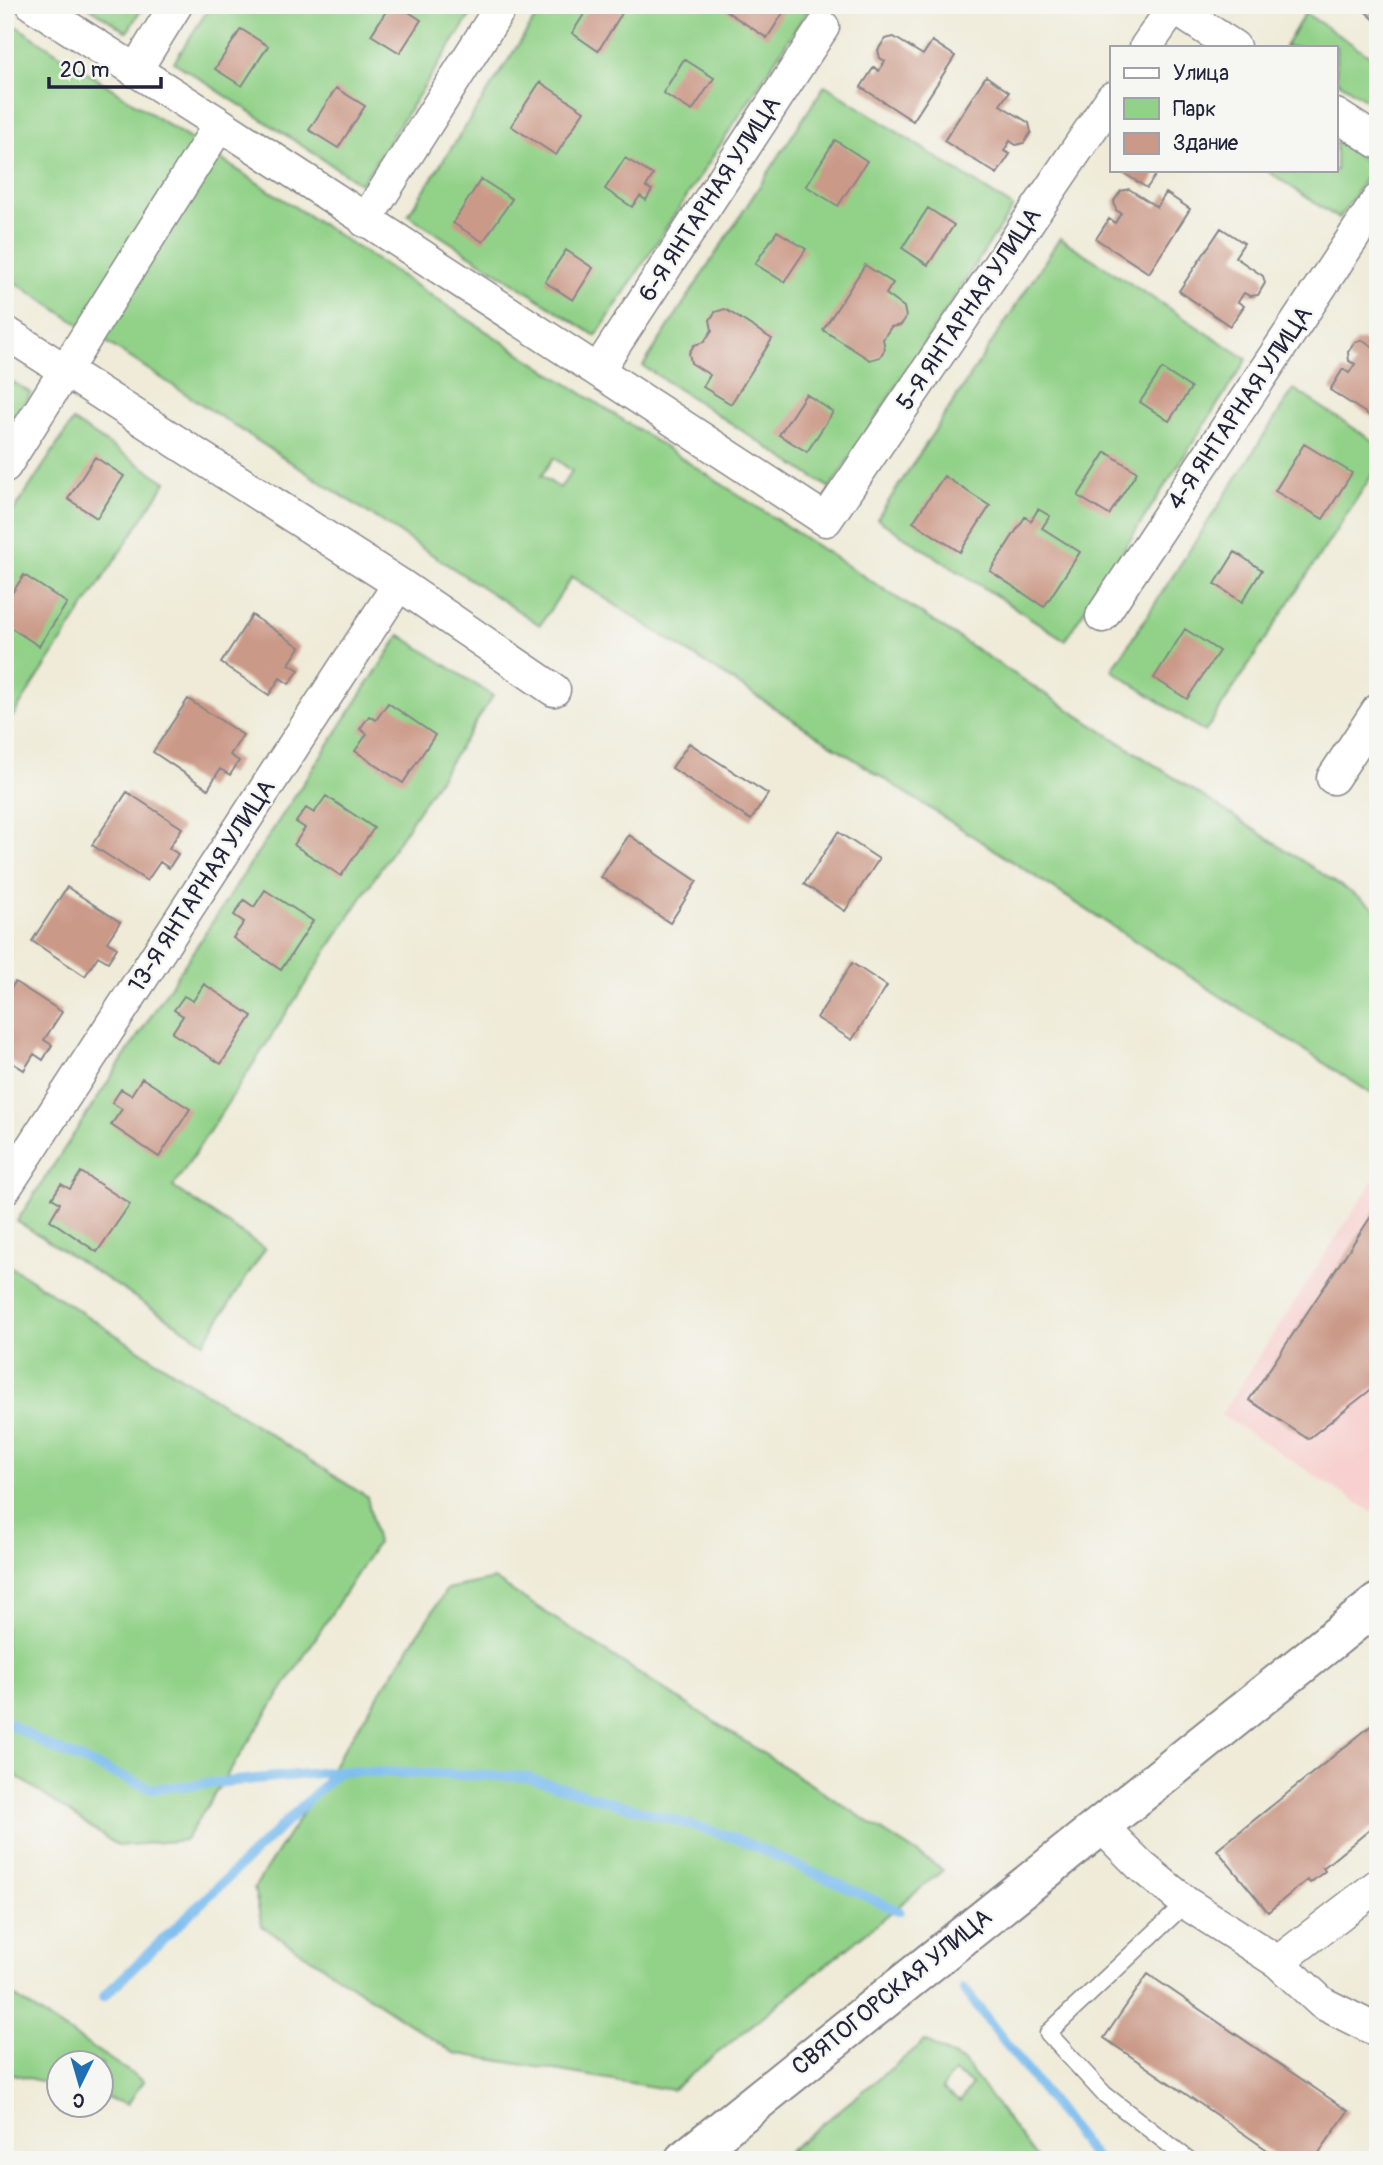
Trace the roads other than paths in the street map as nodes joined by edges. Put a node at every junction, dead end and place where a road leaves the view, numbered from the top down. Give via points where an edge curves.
1 (33, 5) edge
2 (176, 5) edge
3 (502, 5) edge
4 (1172, 6) edge
5 (823, 27) dead end
6 (1147, 46) edge
7 (1232, 46) edge
8 (135, 71) junction
9 (1110, 101) edge
10 (1338, 116) edge
11 (220, 124) junction
12 (1378, 142) edge
13 (1378, 200) edge
14 (365, 221) junction
15 (5, 332) edge
16 (598, 370) junction
17 (65, 372) junction
18 (5, 466) edge
19 (399, 583) junction
20 (1102, 616) dead end
21 (554, 690) dead end
22 (1378, 710) edge
23 (1333, 778) dead end
24 (5, 1188) edge
25 (1378, 1602) edge
26 (1100, 1825) junction
27 (1378, 1885) edge
28 (1186, 1903) junction
29 (1278, 1962) junction
30 (1378, 2031) edge
31 (684, 2160) edge
32 (1189, 2160) edge

1 - 8 street
2 - 8 street
3 - 14 street
4 - 6 street
4 - 7 street
5 - 16 street, 6-Я ЯНТАРНАЯ УЛИЦА
8 - 11 street
9 - 16 street, 5-Я ЯНТАРНАЯ УЛИЦА via 826,520
10 - 12 street
11 - 14 street
11 - 17 street
13 - 20 street, 4-Я ЯНТАРНАЯ УЛИЦА
14 - 16 street
15 - 17 street
17 - 18 street
17 - 19 street
19 - 21 street
19 - 24 street, 13-Я ЯНТАРНАЯ УЛИЦА
22 - 23 street
25 - 26 street, СВЯТОГОРСКАЯ УЛИЦА
26 - 28 street
26 - 31 street, СВЯТОГОРСКАЯ УЛИЦА
27 - 29 street
28 - 29 street
28 - 32 lane via 1048,2033 1104,2094
29 - 30 street via 1322,2003

